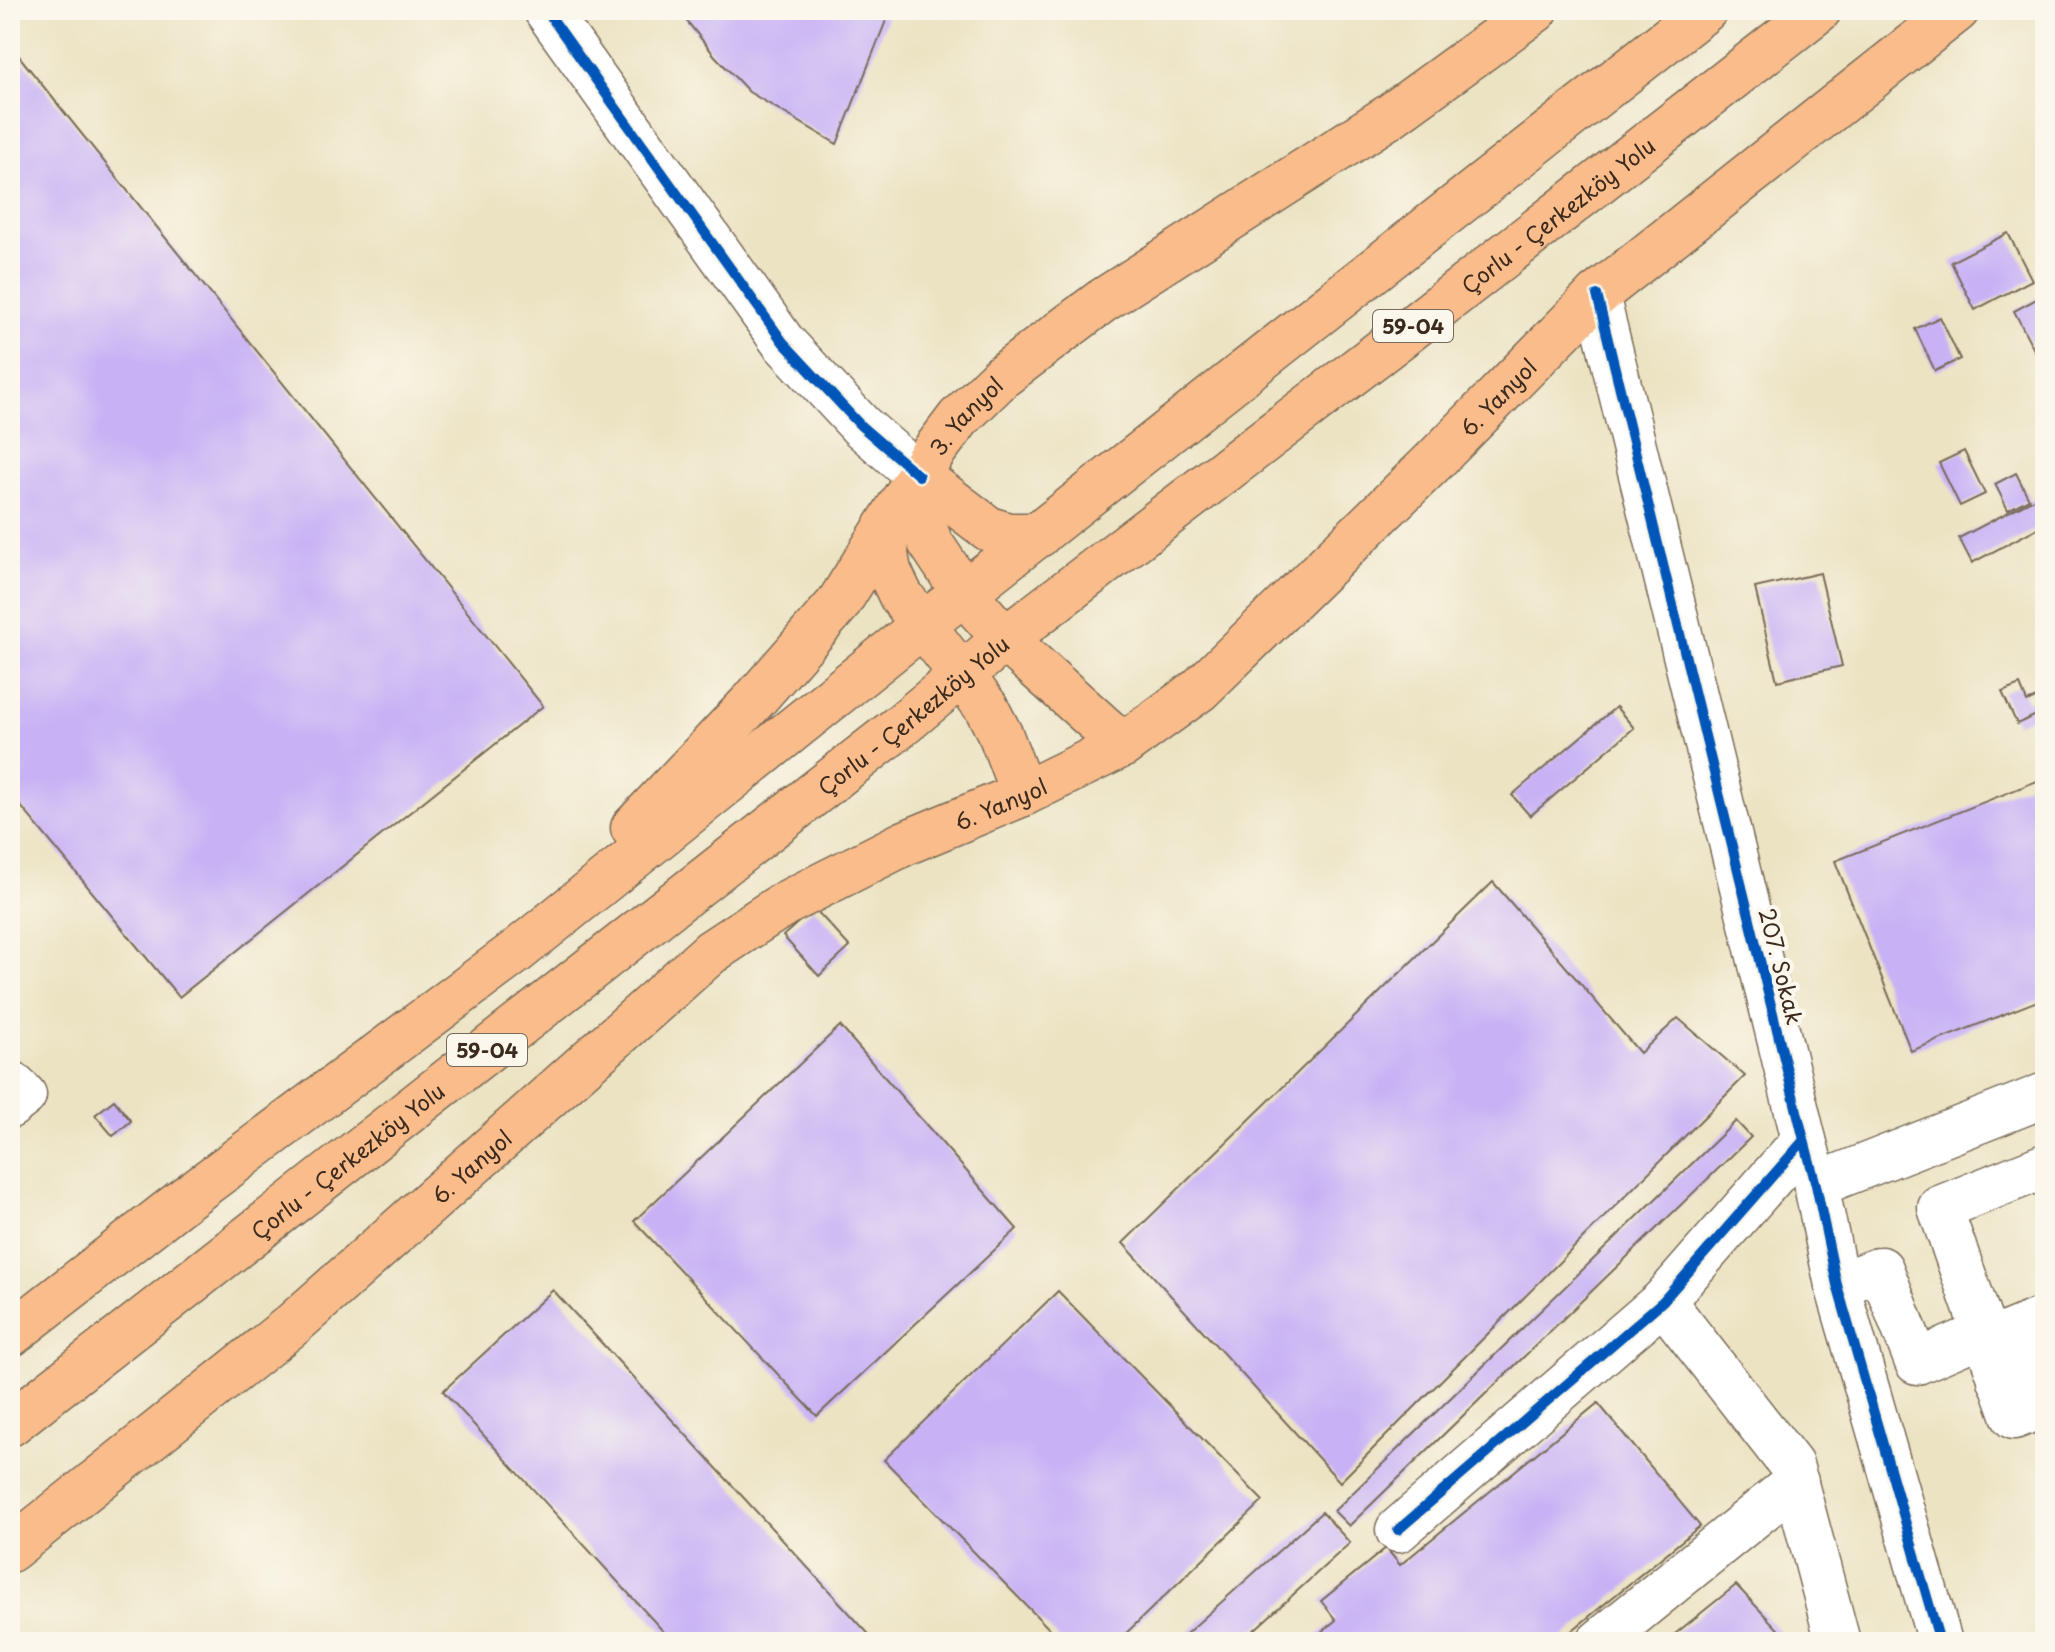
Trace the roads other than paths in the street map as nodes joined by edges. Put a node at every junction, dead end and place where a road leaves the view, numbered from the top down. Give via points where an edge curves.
1 (546, 10) edge
2 (1536, 10) edge
3 (1705, 10) edge
4 (1819, 10) edge
5 (1957, 10) edge
6 (1597, 295) junction
7 (919, 476) junction
8 (888, 526) junction
9 (1039, 535) junction
10 (964, 593) junction
11 (923, 625) junction
12 (1005, 639) junction
13 (962, 675) junction
14 (1123, 745) junction
15 (1023, 794) junction
16 (517, 951) junction
17 (10, 1082) edge
18 (2045, 1095) edge
19 (10, 1106) edge
20 (1804, 1140) junction
21 (2045, 1166) edge
22 (1816, 1185) junction
23 (1837, 1285) junction
24 (1663, 1301) junction
25 (2045, 1318) edge
26 (10, 1335) edge
27 (1990, 1351) junction
28 (2045, 1362) edge
29 (2045, 1405) edge
30 (10, 1424) edge
31 (1796, 1482) junction
32 (1398, 1530) dead end
33 (10, 1550) edge
34 (1599, 1642) edge
35 (1838, 1642) edge
36 (1940, 1642) edge

1 - 7 street via 783,342 861,426
2 - 7 main road, 3. Yanyol via 1390,116 1102,301 1001,377 959,418
3 - 9 main road, 59-04
4 - 12 main road, Çorlu - Çerkezköy Yolu / 59-04
5 - 6 main road, 6. Yanyol
6 - 14 main road, 6. Yanyol via 1199,690
6 - 20 street, 207. Sokak
7 - 8 main road, 3. Yanyol
7 - 9 main road via 989,529
7 - 10 main road via 920,514 930,542
8 - 11 main road via 889,571
8 - 16 main road, 3. Yanyol via 838,604 756,698
9 - 10 main road, 59-04
10 - 11 main road, 59-04
10 - 12 main road
11 - 13 main road
11 - 16 main road, 59-04
12 - 13 main road, Çorlu - Çerkezköy Yolu / 59-04
12 - 14 main road
13 - 15 main road via 1001,736
13 - 30 main road, Çorlu - Çerkezköy Yolu / 59-04
14 - 15 main road, 6. Yanyol
15 - 33 main road, 6. Yanyol via 905,843 784,904 711,952 292,1325
16 - 26 main road, 59-04
17 - 19 street via 24,1095
18 - 22 street
20 - 22 street, 207. Sokak
20 - 24 street
21 - 27 street via 1940,1208
22 - 23 street, 207. Sokak
23 - 27 street via 1881,1269 1917,1362
23 - 36 street, 207. Sokak
24 - 31 street via 1791,1465
24 - 32 street
25 - 27 street
27 - 28 street
27 - 29 street via 2014,1417
31 - 34 street
31 - 35 street

